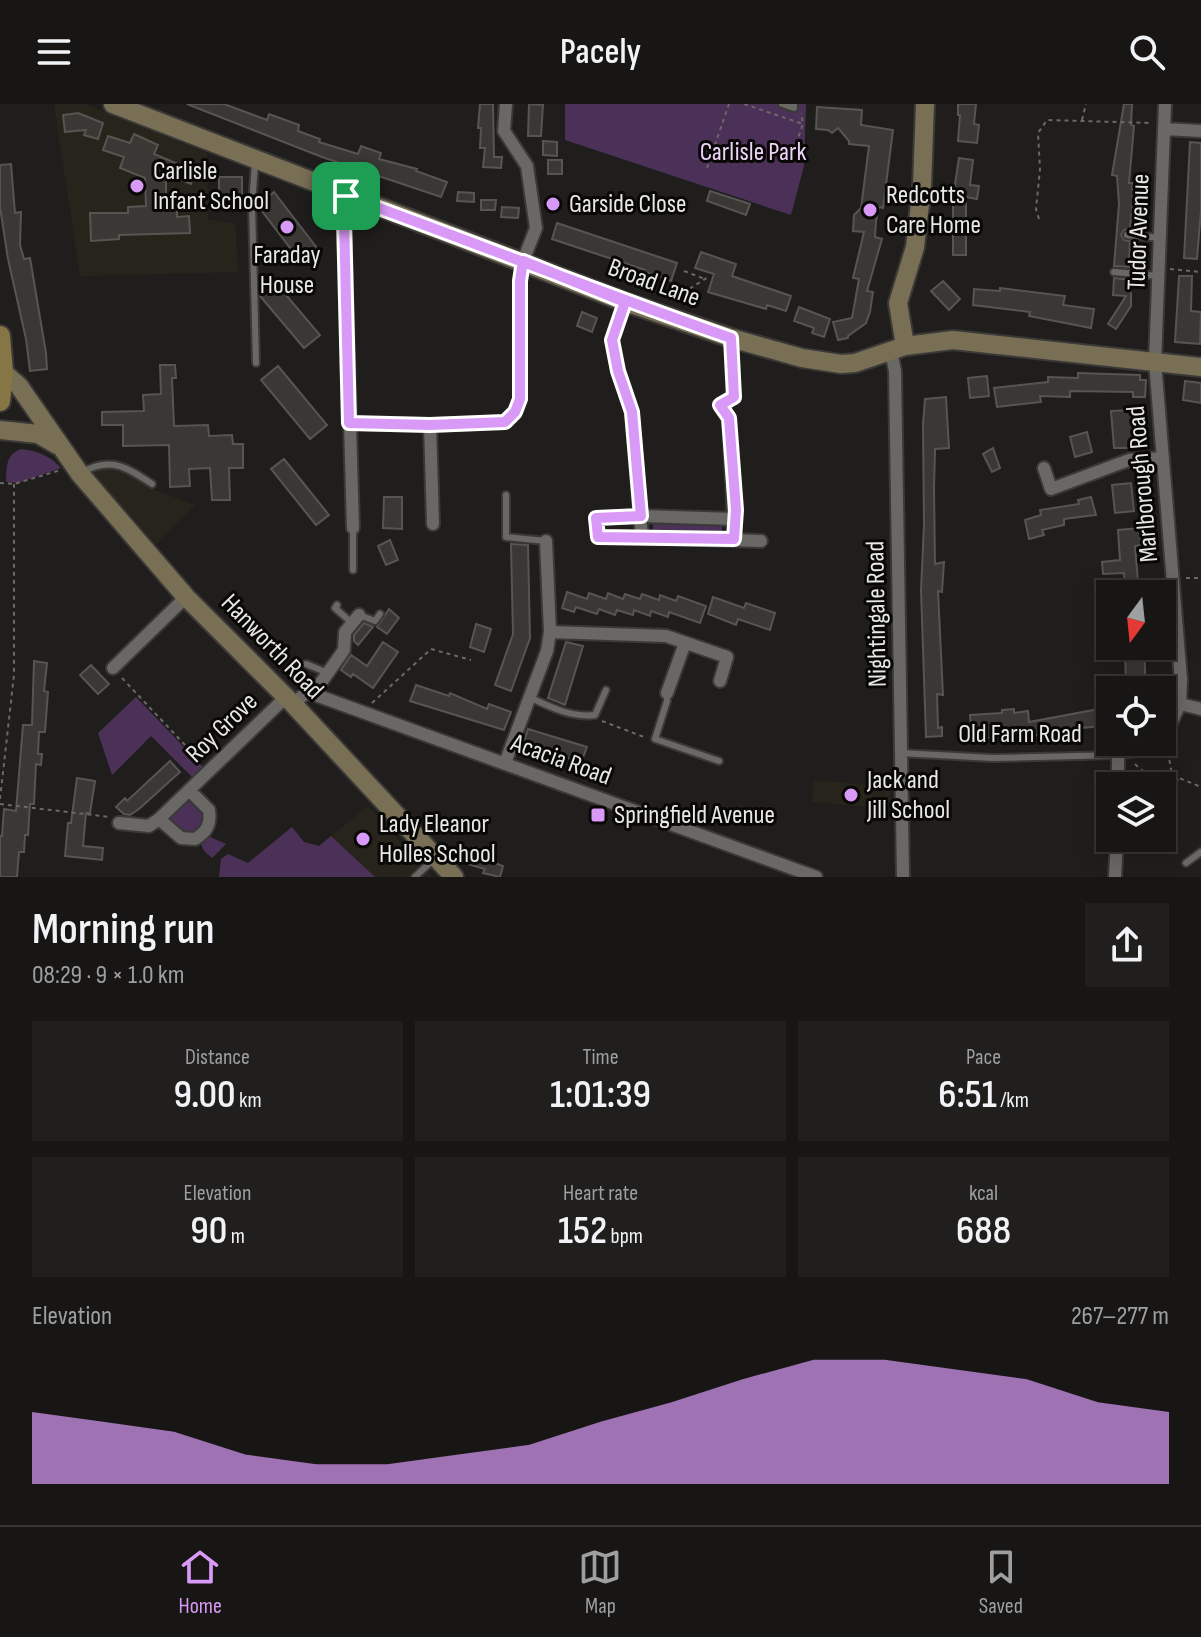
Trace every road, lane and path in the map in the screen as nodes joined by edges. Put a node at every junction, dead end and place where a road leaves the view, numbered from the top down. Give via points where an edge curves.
1 (113, 104) edge
2 (506, 104) edge
3 (729, 104) edge
4 (744, 104) edge
5 (782, 104) edge
6 (925, 104) edge
7 (1086, 104) edge
8 (1165, 104) edge
9 (794, 106) edge
10 (1082, 122) junction
11 (803, 124) junction
12 (1165, 126) junction
13 (1201, 131) edge
14 (796, 144) dead end
15 (255, 159) junction
16 (707, 168) dead end
17 (346, 196) junction
18 (1039, 219) dead end
19 (1127, 235) dead end
20 (1161, 238) junction
21 (523, 261) junction
22 (684, 271) dead end
23 (1114, 272) dead end
24 (1159, 272) junction
25 (1201, 272) edge
26 (710, 276) dead end
27 (705, 279) junction
28 (676, 297) dead end
29 (625, 302) junction
30 (731, 338) junction
31 (1, 344) edge
32 (898, 348) junction
33 (1155, 362) junction
34 (256, 363) dead end
35 (1201, 367) edge
36 (3, 372) junction
37 (0, 401) edge
38 (720, 405) joint
39 (349, 423) junction
40 (430, 425) junction
41 (0, 430) edge
42 (59, 447) junction
43 (1163, 458) junction
44 (1044, 468) dead end
45 (76, 469) junction
46 (0, 483) edge
47 (14, 484) junction
48 (152, 484) dead end
49 (506, 495) dead end
50 (641, 516) junction
51 (734, 519) junction
52 (433, 524) dead end
53 (353, 528) joint
54 (642, 537) junction
55 (734, 539) junction
56 (546, 541) joint
57 (761, 541) dead end
58 (353, 570) dead end
59 (1174, 577) junction
60 (1201, 578) edge
61 (186, 597) junction
62 (337, 605) dead end
63 (380, 614) dead end
64 (355, 619) junction
65 (550, 632) junction
66 (685, 643) junction
67 (471, 660) dead end
68 (306, 664) dead end
69 (113, 668) joint
70 (328, 673) junction
71 (720, 681) dead end
72 (606, 690) dead end
73 (667, 693) joint
74 (313, 694) junction
75 (529, 697) junction
76 (289, 700) junction
77 (1180, 704) junction
78 (1201, 709) edge
79 (362, 711) junction
80 (1176, 712) edge
81 (595, 715) junction
82 (655, 739) junction
83 (900, 753) junction
84 (1096, 756) edge
85 (1169, 756) edge
86 (1131, 760) dead end
87 (719, 761) dead end
88 (505, 763) junction
89 (209, 770) junction
90 (1143, 772) edge
91 (1176, 780) edge
92 (1181, 780) junction
93 (1201, 787) edge
94 (189, 790) junction
95 (0, 799) edge
96 (0, 804) edge
97 (159, 819) junction
98 (119, 823) joint
99 (1116, 852) edge
100 (1201, 852) edge
101 (435, 858) junction
102 (1186, 863) dead end
103 (415, 877) edge
104 (454, 877) edge
105 (816, 877) edge
106 (903, 877) edge
107 (1115, 877) edge

1 - 15 street, Broad Lane
2 - 21 street via 504,131 527,166 536,228
3 - 16 path
4 - 11 path
5 - 9 lane
6 - 32 street via 922,187 915,247 898,303
7 - 10 path
8 - 12 street, Tudor Avenue
9 - 11 path
10 - 12 path
10 - 18 path via 1047,120 1038,133
11 - 14 path
12 - 13 street
12 - 20 street, Tudor Avenue
15 - 17 street, Broad Lane
15 - 34 lane
17 - 21 street, Broad Lane
17 - 39 street
19 - 20 lane
20 - 24 street, Tudor Avenue
21 - 29 street, Broad Lane
21 - 40 street via 520,399 515,412 505,422
22 - 27 path
23 - 24 lane
24 - 25 path
24 - 33 street, Tudor Avenue
26 - 27 path
27 - 28 path
29 - 30 street, Broad Lane
29 - 50 street via 612,340 632,412
30 - 32 street, Broad Lane via 841,364
30 - 38 path via 734,397
31 - 36 main road
32 - 33 street, Broad Lane via 953,340
32 - 83 street, Nightingale Road
33 - 35 street, Broad Lane
33 - 43 street, Marlborough Road
36 - 37 main road
36 - 42 street, Hanworth Road via 19,386
38 - 51 street via 729,418
39 - 40 street
39 - 53 street
40 - 52 street
41 - 42 street via 38,434
42 - 45 street, Hanworth Road
43 - 44 street via 1129,460 1044,491
43 - 59 street, Marlborough Road
45 - 47 path
45 - 48 lane via 117,464
45 - 61 street, Hanworth Road
46 - 47 path
47 - 95 path via 14,675
49 - 56 lane via 506,537
50 - 51 street
50 - 54 street
50 - 54 street via 596,518 598,537
51 - 55 street
53 - 58 lane
54 - 55 street
55 - 57 street
56 - 65 street
59 - 60 path
59 - 77 street, Marlborough Road
61 - 69 street
61 - 76 street, Hanworth Road
62 - 64 lane
63 - 64 lane via 375,621
64 - 70 street via 345,632 344,650
65 - 66 street via 666,636
65 - 75 street
66 - 71 street via 727,657
66 - 73 street
67 - 79 path via 431,649
68 - 70 lane
69 - 89 path
70 - 74 street
72 - 81 lane
73 - 82 lane
74 - 76 street
74 - 79 street, Acacia Road
75 - 81 lane via 583,717
75 - 88 street
76 - 89 street, Roy Grove
76 - 101 street, Hanworth Road
77 - 78 street
77 - 80 street, Marlborough Road
79 - 88 street, Acacia Road
81 - 82 path
82 - 87 lane
83 - 84 lane, Old Farm Road
83 - 106 street, Nightingale Road
85 - 92 path via 1172,775
86 - 90 path
88 - 105 street, Acacia Road
89 - 94 street, Roy Grove
91 - 92 path
92 - 93 path
94 - 97 street, Roy Grove
94 - 97 street, Roy Grove via 209,810 205,833 181,838
96 - 98 path via 109,816
97 - 98 street via 149,826
99 - 107 street
100 - 102 lane
101 - 103 lane
101 - 104 street, Hanworth Road

